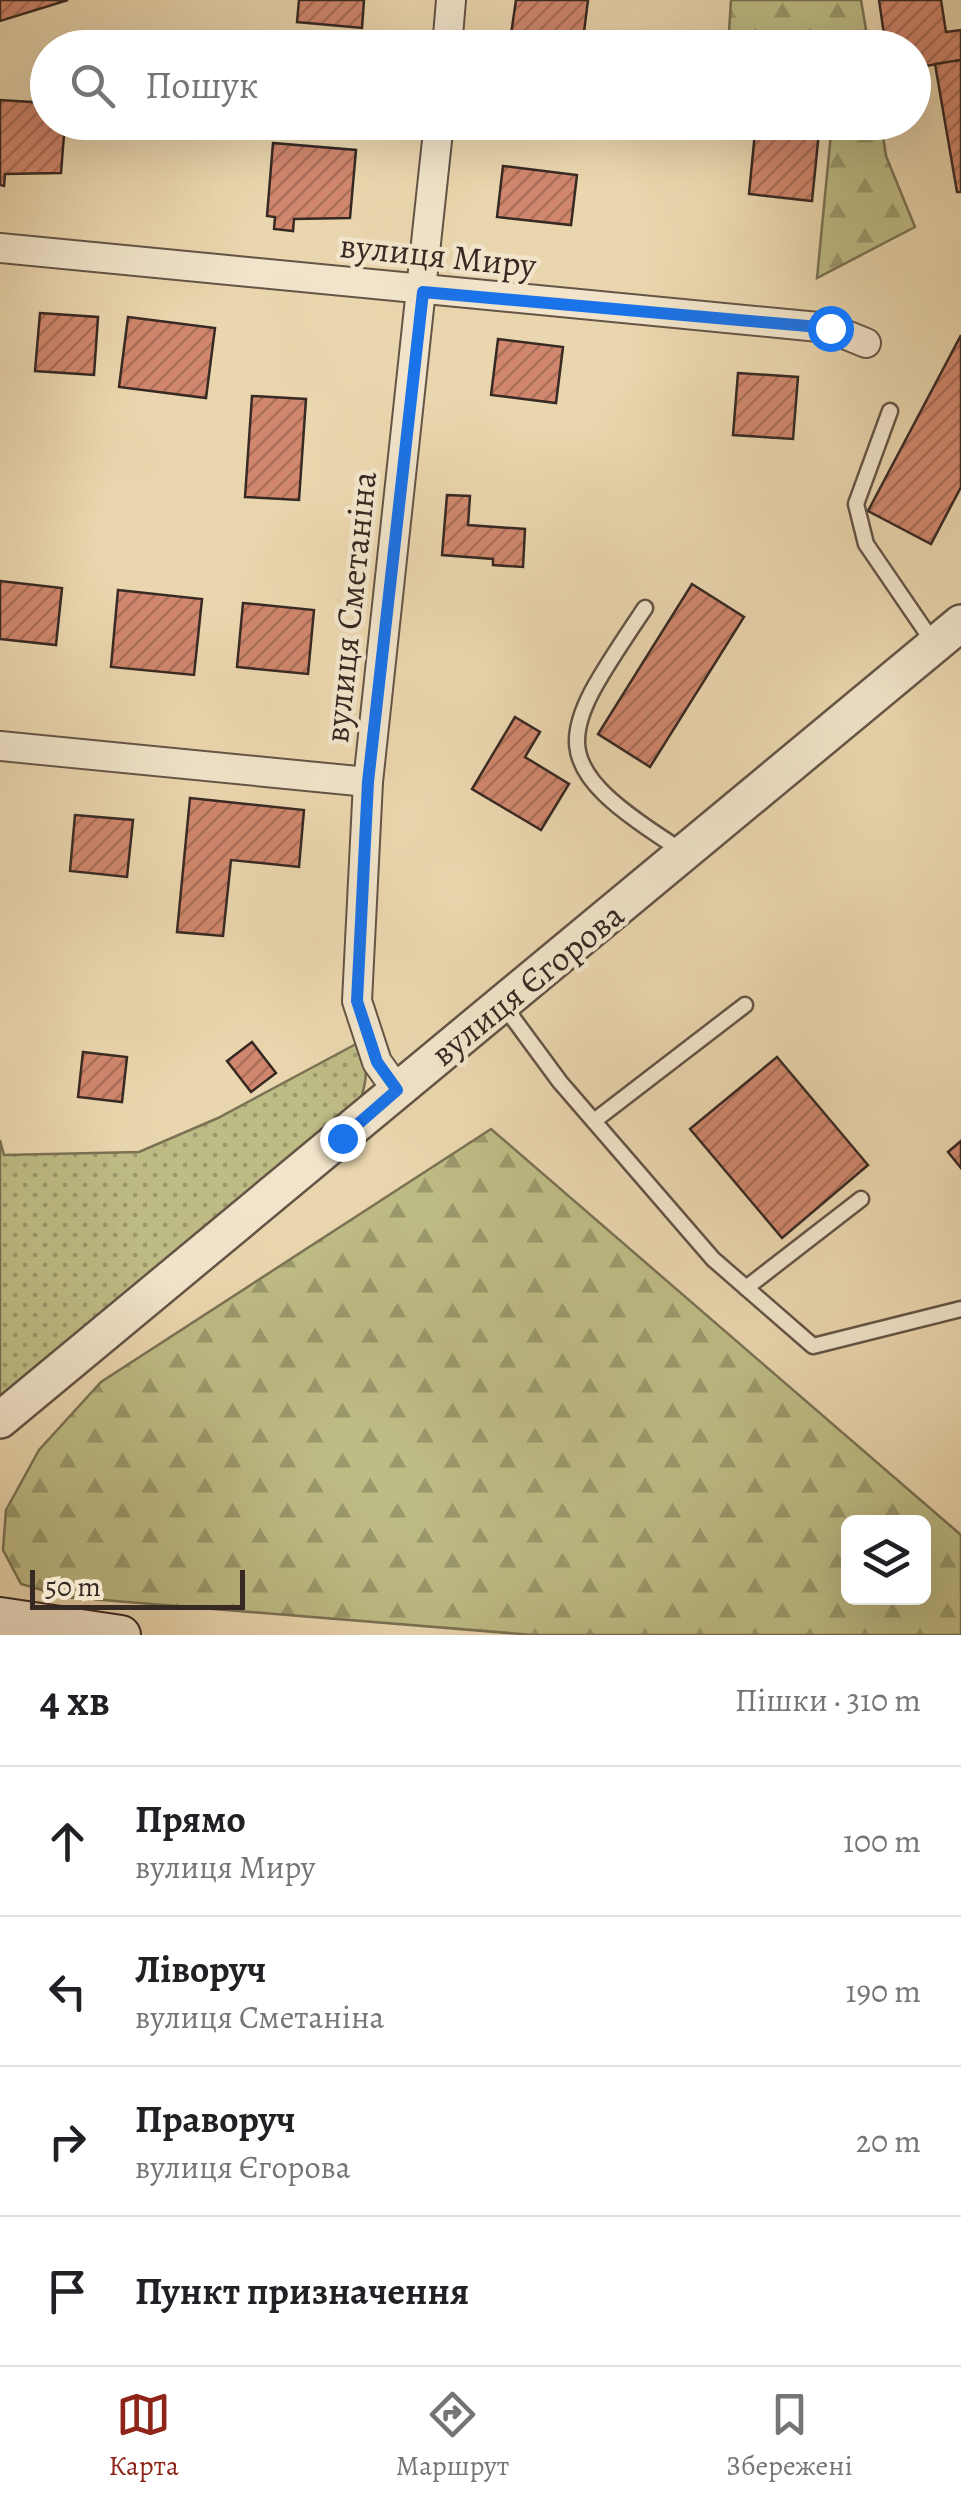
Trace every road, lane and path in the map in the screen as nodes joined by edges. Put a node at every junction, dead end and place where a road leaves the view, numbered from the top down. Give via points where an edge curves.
1 (451, 0) edge
2 (448, 30) edge
3 (437, 140) edge
4 (0, 248) edge
5 (423, 292) junction
6 (866, 343) dead end
7 (890, 412) dead end
8 (645, 608) dead end
9 (948, 634) edge
10 (0, 746) edge
11 (368, 782) junction
12 (686, 853) junction
13 (503, 1005) junction
14 (745, 1005) dead end
15 (397, 1090) junction
16 (594, 1121) junction
17 (861, 1199) dead end
18 (746, 1288) junction
19 (961, 1309) edge
20 (0, 1420) edge
21 (0, 1617) edge
22 (121, 1635) edge

1 - 2 street
3 - 5 street, вулиця Сметаніна
4 - 5 street, вулиця Миру
5 - 6 street, вулиця Миру via 830,328
5 - 11 street, вулиця Сметаніна
7 - 9 lane via 856,504 866,544
8 - 12 lane via 586,697 575,737 596,790
9 - 12 street, вулиця Єгорова
10 - 11 street
11 - 15 street, вулиця Сметаніна via 357,1001 377,1062
12 - 13 street, вулиця Єгорова
13 - 15 street, вулиця Єгорова
13 - 16 lane
14 - 16 lane
15 - 20 street, вулиця Єгорова
16 - 18 lane
17 - 18 lane
18 - 19 lane via 812,1346
21 - 22 main road

